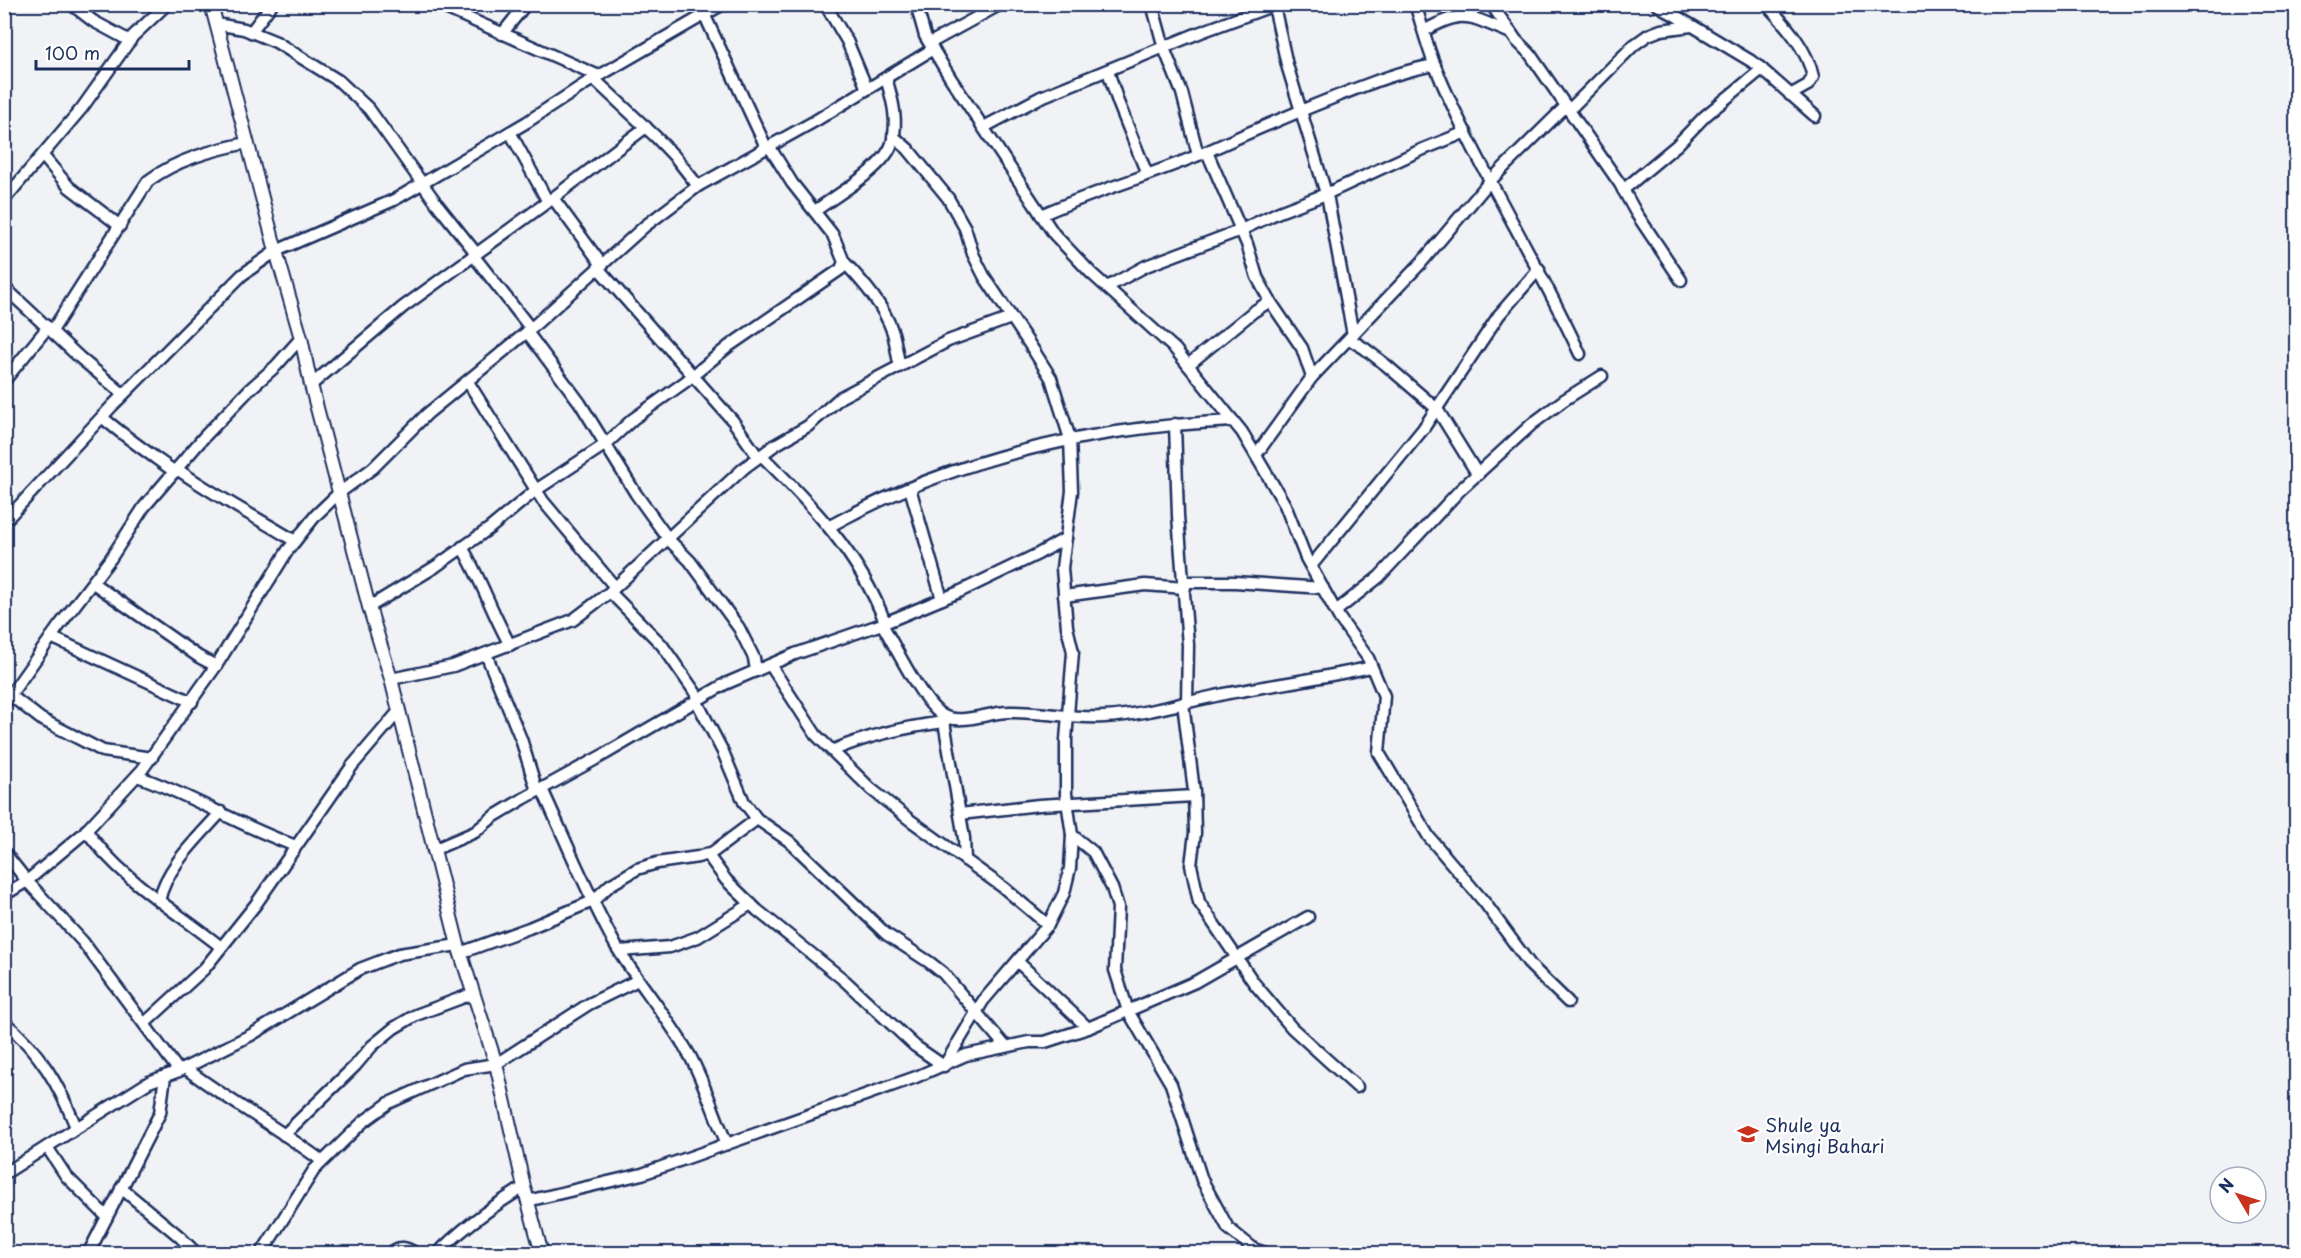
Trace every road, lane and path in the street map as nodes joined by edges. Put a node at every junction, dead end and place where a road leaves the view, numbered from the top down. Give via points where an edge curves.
1 (72, 4) edge
2 (167, 4) edge
3 (211, 4) edge
4 (272, 4) edge
5 (436, 4) edge
6 (526, 4) edge
7 (695, 4) edge
8 (723, 4) edge
9 (825, 4) edge
10 (916, 4) edge
11 (1001, 4) edge
12 (1152, 4) edge
13 (1415, 4) edge
14 (1491, 4) edge
15 (1656, 4) edge
16 (1766, 4) edge
17 (1276, 5) edge
18 (705, 16) junction
19 (216, 24) junction
20 (1691, 26) junction
21 (1424, 31) junction
22 (251, 32) junction
23 (1511, 33) junction
24 (502, 34) junction
25 (130, 41) junction
26 (931, 46) junction
27 (1164, 48) junction
28 (1435, 65) junction
29 (1762, 69) junction
30 (1108, 71) junction
31 (596, 78) junction
32 (886, 78) junction
33 (867, 89) junction
34 (1790, 95) junction
35 (1567, 108) junction
36 (1301, 111) junction
37 (1815, 116) dead end
38 (984, 127) junction
39 (646, 128) junction
40 (510, 132) junction
41 (1466, 132) junction
42 (893, 136) junction
43 (247, 142) junction
44 (767, 147) junction
45 (1202, 153) junction
46 (43, 156) junction
47 (1147, 174) junction
48 (1490, 180) junction
49 (422, 183) junction
50 (698, 186) junction
51 (1623, 190) junction
52 (1326, 194) junction
53 (4, 200) edge
54 (550, 200) junction
55 (815, 211) junction
56 (1041, 215) junction
57 (120, 226) junction
58 (1241, 230) junction
59 (276, 251) junction
60 (474, 254) junction
61 (844, 262) junction
62 (600, 266) junction
63 (1539, 269) junction
64 (1681, 280) dead end
65 (1107, 286) junction
66 (4, 287) edge
67 (1270, 301) junction
68 (1011, 318) junction
69 (50, 329) junction
70 (529, 330) junction
71 (1351, 337) junction
72 (301, 338) junction
73 (1580, 354) dead end
74 (1188, 365) junction
75 (900, 366) junction
76 (693, 376) junction
77 (1602, 376) dead end
78 (1312, 377) junction
79 (4, 381) edge
80 (468, 382) junction
81 (311, 386) junction
82 (123, 394) junction
83 (1437, 409) junction
84 (102, 417) junction
85 (1233, 421) junction
86 (1175, 424) junction
87 (1071, 439) junction
88 (606, 444) junction
89 (1256, 455) junction
90 (760, 456) junction
91 (176, 471) junction
92 (1478, 475) junction
93 (910, 488) junction
94 (536, 490) junction
95 (339, 493) junction
96 (5, 521) edge
97 (830, 526) junction
98 (1066, 538) junction
99 (669, 540) junction
100 (295, 542) junction
101 (462, 547) junction
102 (1311, 566) junction
103 (93, 583) junction
104 (1184, 585) junction
105 (1323, 588) junction
106 (613, 590) junction
107 (1064, 596) junction
108 (942, 598) junction
109 (369, 607) junction
110 (1336, 611) junction
111 (884, 623) junction
112 (51, 637) junction
113 (510, 645) junction
114 (486, 654) junction
115 (216, 666) junction
116 (771, 666) junction
117 (1371, 667) junction
118 (756, 671) junction
119 (391, 679) junction
120 (698, 699) junction
121 (7, 700) edge
122 (192, 702) junction
123 (1185, 702) junction
124 (399, 711) junction
125 (1067, 716) junction
126 (943, 719) junction
127 (834, 750) junction
128 (152, 758) junction
129 (137, 776) junction
130 (540, 790) junction
131 (1194, 796) junction
132 (1068, 803) junction
133 (221, 812) junction
134 (960, 814) junction
135 (757, 819) junction
136 (86, 830) junction
137 (1072, 835) junction
138 (296, 846) junction
139 (433, 850) junction
140 (4, 852) edge
141 (708, 854) junction
142 (965, 860) junction
143 (27, 881) junction
144 (4, 895) edge
145 (593, 900) junction
146 (159, 901) junction
147 (751, 904) junction
148 (1308, 917) dead end
149 (1048, 925) junction
150 (221, 947) junction
151 (459, 949) junction
152 (620, 951) junction
153 (1237, 958) junction
154 (1018, 962) junction
155 (638, 980) junction
156 (472, 994) junction
157 (1568, 1002) dead end
158 (1128, 1011) junction
159 (976, 1012) junction
160 (4, 1022) edge
161 (145, 1023) junction
162 (1088, 1028) junction
163 (1005, 1046) junction
164 (495, 1064) junction
165 (944, 1066) junction
166 (182, 1070) junction
167 (165, 1076) junction
168 (1357, 1087) dead end
169 (76, 1127) junction
170 (284, 1135) junction
171 (727, 1144) junction
172 (47, 1146) junction
173 (322, 1161) junction
174 (4, 1174) edge
175 (524, 1187) junction
176 (121, 1188) junction
177 (527, 1201) junction
178 (106, 1217) junction
179 (88, 1254) edge
180 (197, 1254) edge
181 (261, 1254) edge
182 (390, 1254) edge
183 (417, 1254) edge
184 (437, 1254) edge
185 (542, 1254) edge
186 (1268, 1254) edge

1 - 25 street via 93,21
2 - 25 street
3 - 19 street
4 - 22 street
5 - 24 street
6 - 24 street
7 - 18 street
8 - 18 street
9 - 33 street via 847,41
10 - 26 street
11 - 26 street
12 - 27 street
13 - 21 street
14 - 23 street
15 - 20 street
16 - 34 street via 1800,44 1811,68 1813,76 1808,85
17 - 27 street
17 - 36 street via 1287,65
18 - 31 street
18 - 44 street
19 - 22 street
19 - 43 street
20 - 29 street
20 - 35 street via 1648,35
21 - 23 street via 1441,21 1468,15
21 - 28 street
22 - 49 street via 276,42 339,81 369,109
23 - 35 street
24 - 31 street
25 - 46 street
26 - 32 street
26 - 38 street
27 - 30 street
27 - 45 street
28 - 36 street via 1407,70
28 - 41 street
29 - 34 street
29 - 51 street
30 - 38 street via 1041,97
30 - 47 street
31 - 39 street
31 - 40 street
32 - 33 street
32 - 42 street via 892,98
33 - 44 street
34 - 37 street
35 - 48 street
35 - 51 street
36 - 45 street
36 - 52 street
38 - 56 street
39 - 50 street
39 - 54 street
40 - 49 street
40 - 54 street
41 - 48 street
41 - 52 street
42 - 55 street via 887,154 876,165
42 - 68 street via 948,198 984,276
43 - 57 street via 164,169 148,181
43 - 59 street
44 - 50 street
44 - 55 street
45 - 47 street
45 - 58 street
46 - 53 street
46 - 57 street via 69,187
47 - 56 street
48 - 63 street
48 - 71 street via 1421,264
49 - 59 street via 394,200
49 - 60 street
50 - 62 street
51 - 64 street
52 - 58 street
52 - 71 street
54 - 60 street
54 - 62 street
55 - 61 street via 833,235
56 - 65 street via 1054,234
57 - 69 street
58 - 65 street via 1146,266
58 - 67 street
59 - 72 street
59 - 82 street via 242,275
60 - 70 street
60 - 81 street via 403,307
61 - 75 street via 862,281 888,321
61 - 76 street via 832,277 772,316
62 - 70 street
62 - 76 street
63 - 73 street
63 - 83 street via 1498,315
65 - 74 street
66 - 69 street
67 - 74 street
67 - 78 street via 1302,348
68 - 75 street via 948,341
68 - 87 street via 1050,378
69 - 79 street
69 - 82 street
70 - 80 street
70 - 88 street
71 - 78 street
71 - 83 street
72 - 81 street
72 - 91 street
74 - 85 street
75 - 90 street via 841,397 808,426
76 - 88 street via 633,419
76 - 90 street
77 - 92 street via 1532,424
78 - 89 street
80 - 94 street
80 - 95 street via 427,414 373,468
81 - 95 street
82 - 84 street
83 - 92 street
83 - 102 street
84 - 91 street
84 - 96 street
85 - 86 street
85 - 89 street
86 - 87 street
86 - 104 street
87 - 93 street via 988,460
87 - 98 street via 1072,492
88 - 94 street
88 - 99 street
89 - 102 street via 1285,504
90 - 97 street
90 - 99 street
91 - 100 street
91 - 103 street via 144,507
92 - 110 street via 1379,577
93 - 97 street
93 - 108 street
94 - 101 street
94 - 106 street
95 - 100 street
95 - 109 street
97 - 111 street via 864,576
98 - 107 street
98 - 108 street
99 - 106 street
99 - 118 street via 690,561 739,628
100 - 115 street
101 - 109 street
101 - 113 street
102 - 105 street
103 - 112 street
103 - 115 street
104 - 105 street via 1235,582
104 - 107 street via 1145,585
104 - 123 street via 1188,664
105 - 110 street
106 - 113 street via 573,620
106 - 120 street via 662,645
107 - 125 street via 1072,652
108 - 111 street
109 - 119 street
110 - 117 street
111 - 116 street
111 - 126 street via 923,693
112 - 121 street
112 - 122 street
113 - 114 street
114 - 119 street via 453,666
114 - 130 street
115 - 122 street
116 - 118 street
116 - 127 street via 816,735
117 - 123 street
117 - 157 street via 1384,696 1379,753 1429,837 1531,966
118 - 120 street
119 - 124 street
120 - 130 street
120 - 135 street via 744,802
121 - 128 street via 104,751
122 - 128 street
123 - 125 street via 1117,716
123 - 131 street
124 - 138 street via 352,766
124 - 139 street
125 - 126 street via 1007,712
125 - 132 street
126 - 127 street via 858,740
126 - 134 street
127 - 142 street via 871,789
128 - 129 street
129 - 133 street
129 - 136 street
130 - 139 street via 475,832
130 - 145 street
131 - 132 street
131 - 153 street via 1191,865 1199,902
132 - 134 street
132 - 137 street
133 - 138 street
133 - 146 street via 172,871
134 - 142 street
135 - 141 street
135 - 159 street via 789,841 886,934 943,973
136 - 143 street
136 - 146 street via 99,849
137 - 149 street via 1064,893
137 - 158 street via 1093,852 1112,888 1118,907 1115,970
138 - 150 street
139 - 151 street
140 - 143 street
141 - 145 street via 637,869
141 - 147 street via 726,880
142 - 149 street
143 - 144 street
143 - 161 street via 83,942
145 - 151 street via 529,928
145 - 152 street
146 - 150 street
147 - 152 street via 698,937 670,947
147 - 165 street via 844,980 915,1046
148 - 153 street
149 - 154 street
150 - 161 street via 182,992
151 - 156 street
151 - 166 street via 399,954 360,969 251,1035
152 - 155 street
153 - 158 street via 1195,982
153 - 168 street via 1292,1028
154 - 159 street
154 - 162 street
155 - 164 street via 590,1004
155 - 171 street via 689,1054
156 - 164 street
156 - 170 street via 425,1011 394,1028
158 - 162 street
158 - 186 street via 1171,1084 1203,1180 1228,1228 1254,1249
159 - 163 street
159 - 165 street
160 - 169 street via 51,1072
161 - 166 street
162 - 163 street via 1045,1042
163 - 165 street via 966,1055
164 - 173 street via 464,1069 389,1103
164 - 175 street
165 - 171 street
166 - 167 street
166 - 170 street
167 - 169 street
167 - 176 street via 159,1113
169 - 172 street
170 - 173 street
171 - 177 street via 642,1174
172 - 174 street
172 - 178 street via 66,1176
173 - 181 street
175 - 177 street
175 - 184 street via 447,1242
176 - 178 street
176 - 180 street
177 - 185 street
178 - 179 street
182 - 183 street via 399,1247

